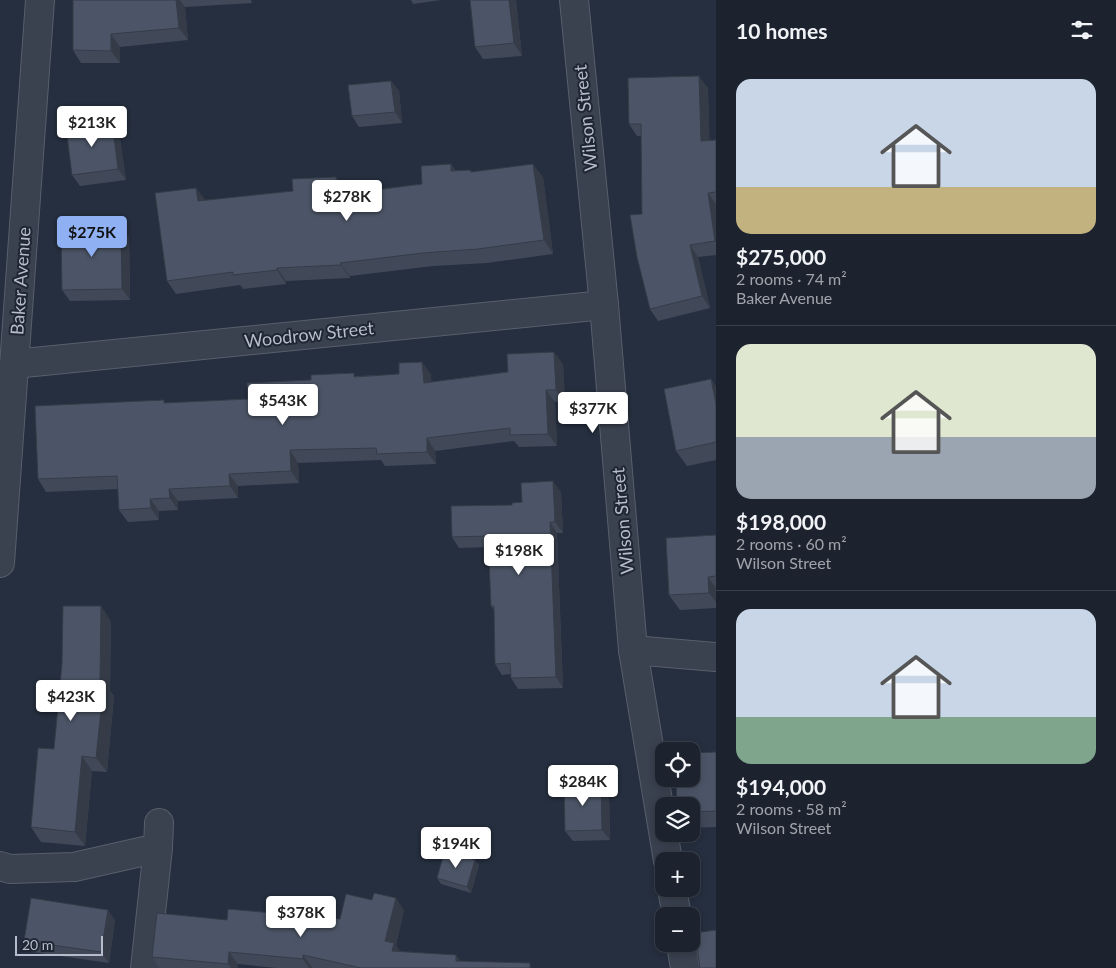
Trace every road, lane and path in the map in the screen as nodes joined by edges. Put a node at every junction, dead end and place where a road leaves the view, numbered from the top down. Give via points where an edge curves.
1 (40, 0) edge
2 (574, 0) edge
3 (604, 304) junction
4 (14, 364) junction
5 (5, 452) edge
6 (0, 563) edge
7 (633, 650) junction
8 (716, 657) edge
9 (667, 852) edge
10 (0, 866) edge
11 (682, 952) edge
12 (145, 968) edge
13 (685, 968) edge

1 - 4 street, Baker Avenue
2 - 3 street, Wilson Street
3 - 4 street, Woodrow Street
3 - 7 street, Wilson Street
4 - 5 street, Baker Avenue
5 - 6 street, Baker Avenue
7 - 8 street
7 - 9 street, Wilson Street
10 - 12 street via 74,867 158,836
11 - 13 street

